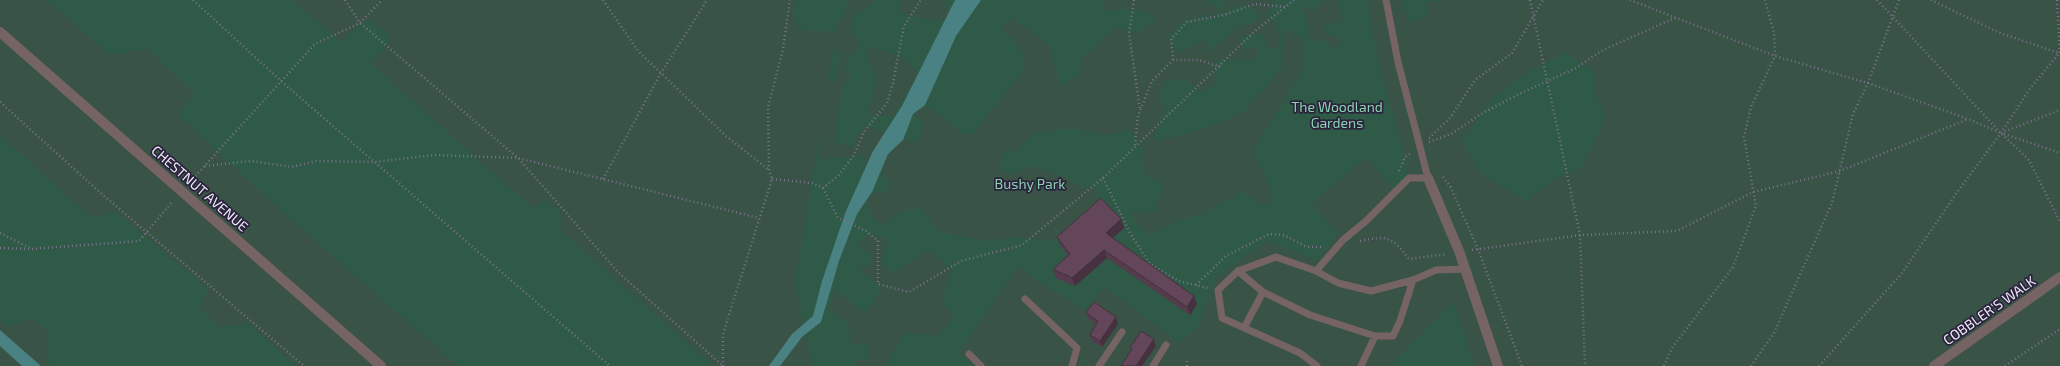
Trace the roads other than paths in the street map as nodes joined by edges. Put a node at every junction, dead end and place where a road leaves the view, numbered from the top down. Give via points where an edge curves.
1 (1386, 0) edge
2 (0, 32) edge
3 (1428, 178) junction
4 (1465, 269) junction
5 (1238, 271) junction
6 (1316, 271) junction
7 (2060, 277) edge
8 (1413, 280) junction
9 (1263, 292) junction
10 (1025, 299) dead end
11 (1244, 328) junction
12 (1122, 332) dead end
13 (1375, 336) junction
14 (1166, 345) dead end
15 (969, 354) dead end
16 (381, 366) edge
17 (981, 366) edge
18 (1072, 366) edge
19 (1099, 366) edge
20 (1153, 366) edge
21 (1317, 366) edge
22 (1361, 366) edge
23 (1498, 366) edge
24 (1934, 366) edge

1 - 3 lane via 1398,62
2 - 16 street, CHESTNUT AVENUE
3 - 4 street
3 - 6 lane via 1409,178 1343,240
4 - 8 lane via 1436,270
4 - 23 street
5 - 6 lane via 1276,257
5 - 9 lane
5 - 11 lane via 1218,290 1222,318
6 - 8 lane via 1338,284 1371,291
7 - 24 street, COBBLER'S WALK
8 - 13 lane via 1393,336
9 - 11 lane
9 - 13 lane via 1310,315
10 - 18 lane via 1078,348
11 - 21 lane via 1300,353
12 - 19 lane
13 - 22 lane
14 - 20 lane
15 - 17 lane

